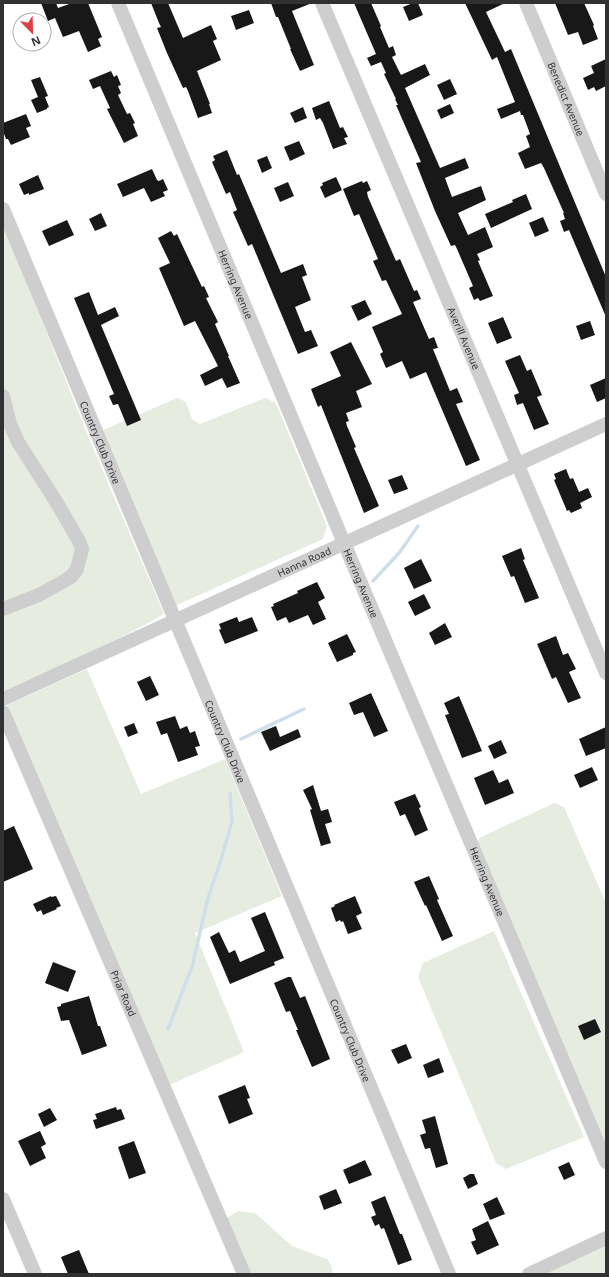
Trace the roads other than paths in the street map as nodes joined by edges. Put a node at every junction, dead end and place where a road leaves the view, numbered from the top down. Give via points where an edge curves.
1 (118, 3) edge
2 (322, 3) edge
3 (526, 3) edge
4 (606, 194) edge
5 (3, 209) edge
6 (3, 396) edge
7 (606, 424) edge
8 (518, 464) junction
9 (344, 543) junction
10 (3, 609) edge
11 (174, 621) junction
12 (606, 673) edge
13 (3, 699) edge
14 (3, 712) edge
15 (606, 1162) edge
16 (3, 1198) edge
17 (606, 1238) edge
18 (35, 1274) edge
19 (244, 1274) edge
20 (449, 1274) edge
21 (529, 1274) edge

1 - 9 street, Herring Avenue
2 - 8 street, Averill Avenue
3 - 4 street, Benedict Avenue
5 - 11 street, Country Club Drive
6 - 10 street via 10,424 18,442 57,503 82,549 77,569 71,577 40,595
7 - 8 street, Hanna Road
8 - 9 street, Hanna Road
8 - 12 street, Averill Avenue
9 - 11 street, Hanna Road
9 - 15 street, Herring Avenue
11 - 13 street, Hanna Road
11 - 20 street, Country Club Drive
14 - 19 street, Priar Road
16 - 18 street
17 - 21 street

